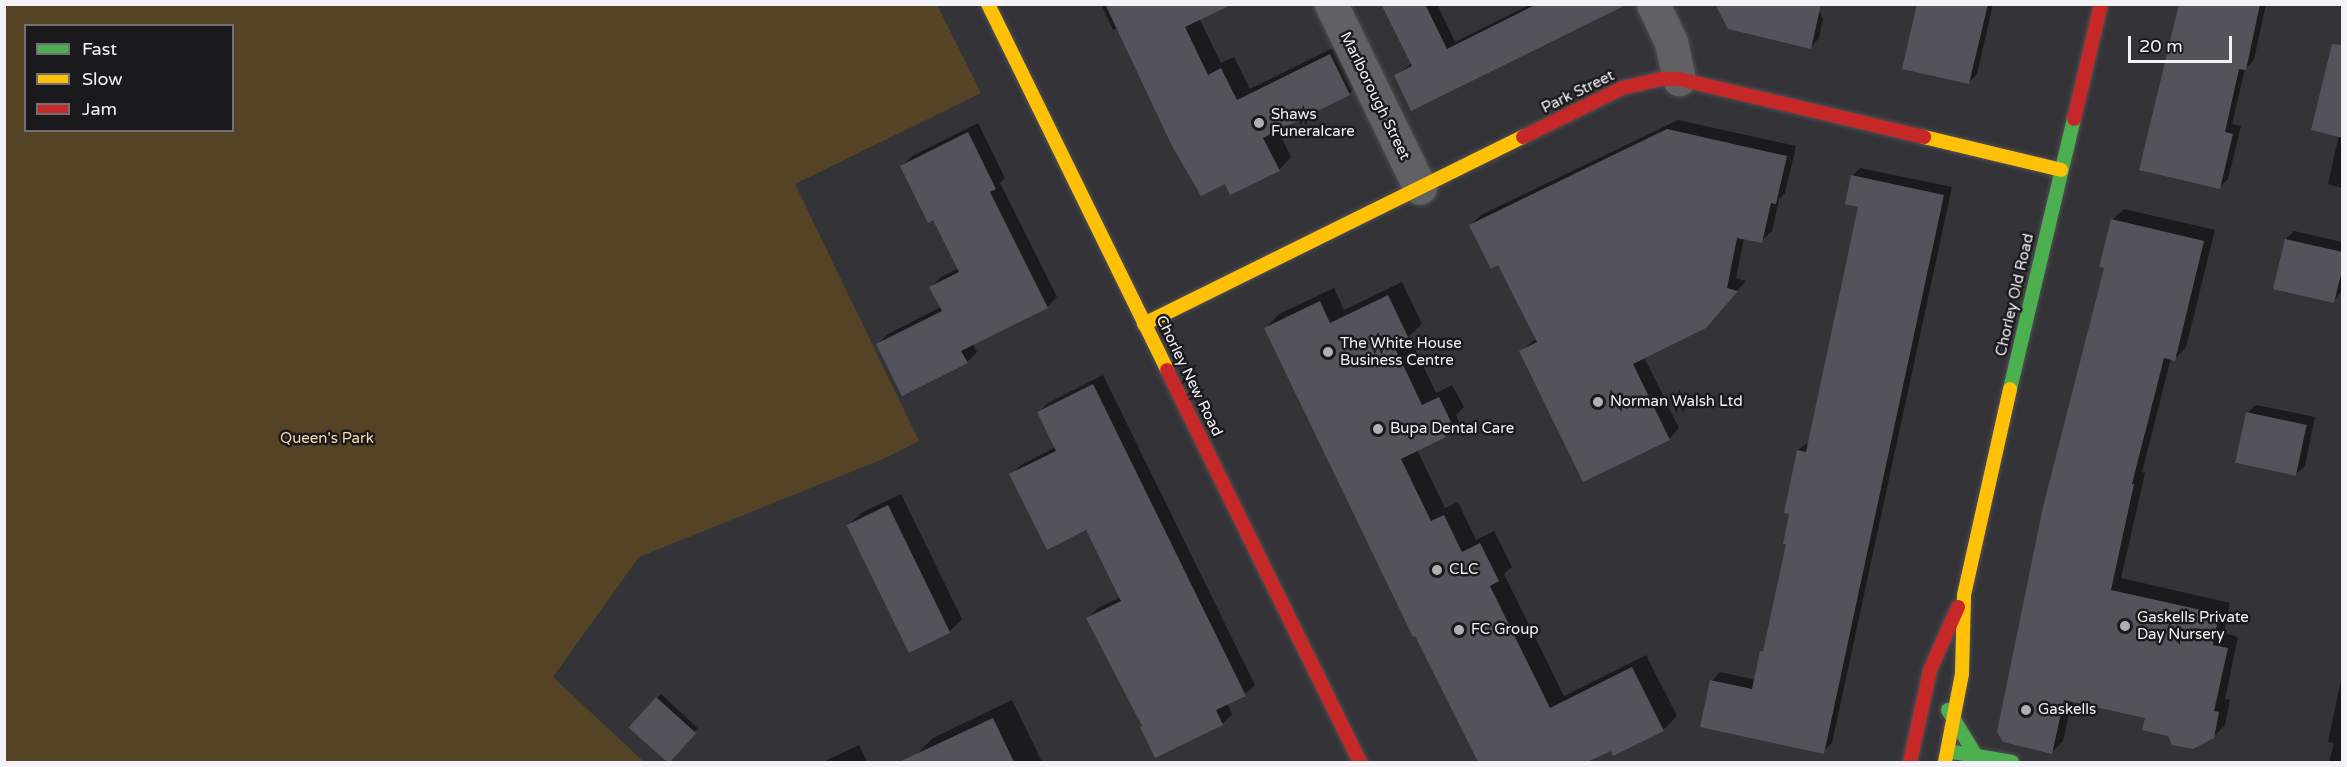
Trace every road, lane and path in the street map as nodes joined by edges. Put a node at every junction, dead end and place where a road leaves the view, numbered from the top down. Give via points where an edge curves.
1 (988, 4) edge
2 (1330, 4) edge
3 (1653, 4) edge
4 (2101, 4) edge
5 (1679, 79) junction
6 (2061, 170) junction
7 (1419, 188) junction
8 (1144, 324) junction
9 (1964, 595) junction
10 (1930, 670) junction
11 (1953, 720) junction
12 (1975, 754) junction
13 (1935, 758) edge
14 (1360, 762) edge
15 (1910, 762) edge
16 (2012, 762) edge

1 - 8 main road, Chorley New Road
2 - 7 street, Marlborough Street
3 - 5 street via 1671,42
4 - 6 main road, Chorley Old Road
5 - 6 main road, Park Street
5 - 7 main road, Park Street via 1622,88
6 - 9 main road, Chorley Old Road
7 - 8 main road, Park Street
8 - 14 main road, Chorley New Road
9 - 10 main road, Chorley Old Road
9 - 11 main road, Chorley Old Road via 1962,674
10 - 11 main road
10 - 15 main road, Chorley Old Road
11 - 12 main road
11 - 13 main road, Chorley Old Road
12 - 13 main road
12 - 16 main road

